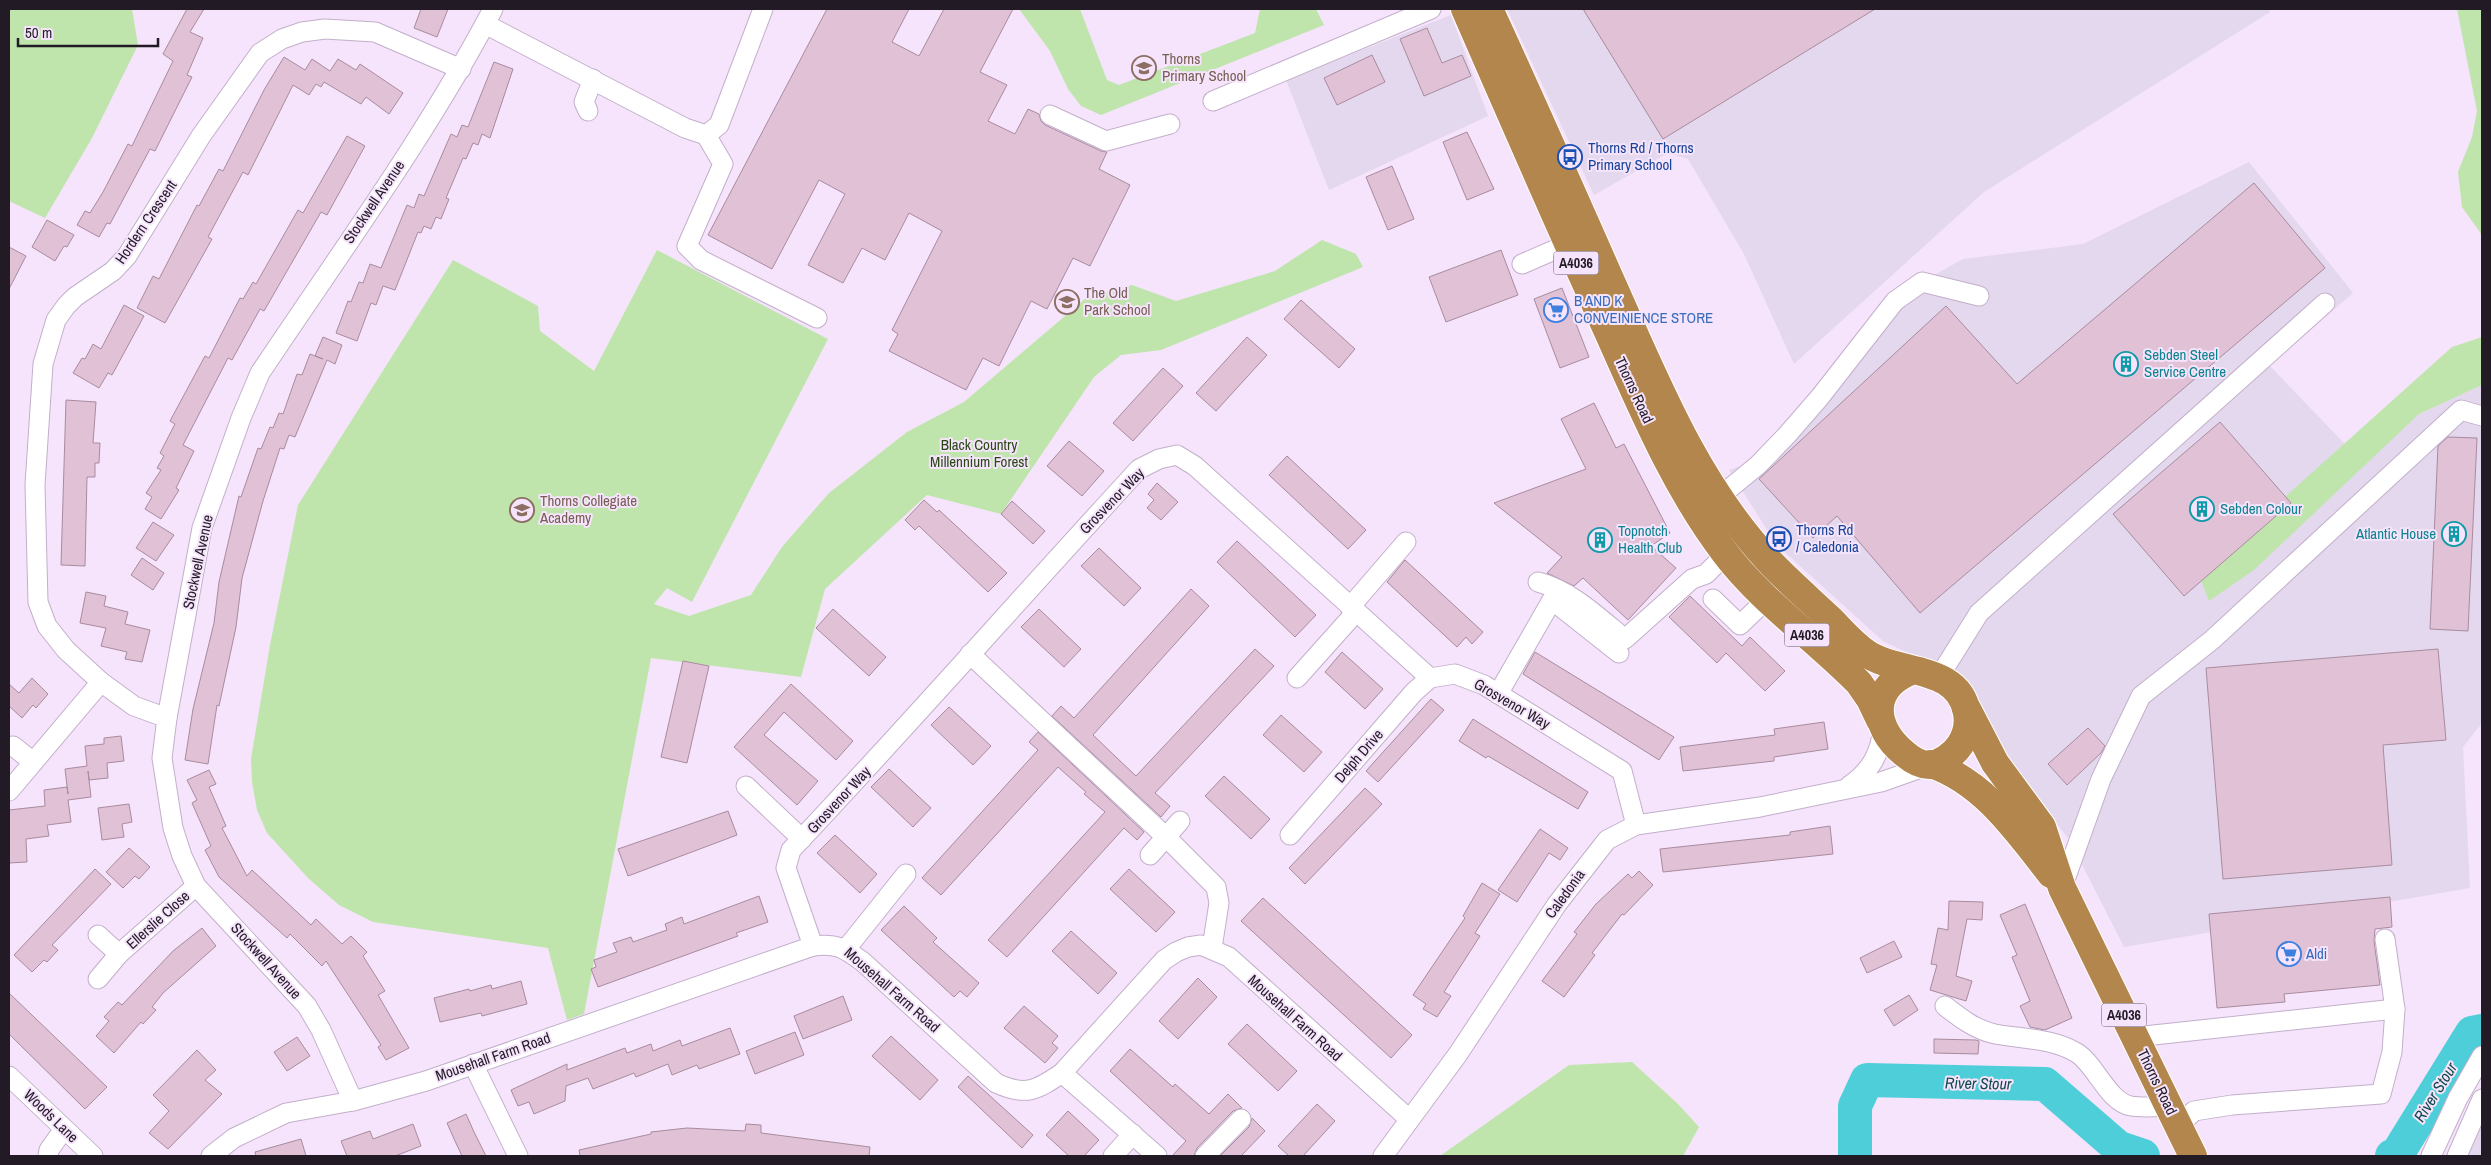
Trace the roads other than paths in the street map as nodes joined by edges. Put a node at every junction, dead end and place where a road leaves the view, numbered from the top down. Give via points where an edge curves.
1 (763, 9) edge
2 (1431, 9) edge
3 (1465, 9) edge
4 (1489, 9) edge
5 (489, 16) edge
6 (461, 69) junction
7 (593, 79) junction
8 (1214, 100) dead end
9 (588, 111) dead end
10 (1050, 115) dead end
11 (1170, 124) dead end
12 (706, 135) junction
13 (1568, 244) junction
14 (1522, 264) dead end
15 (1979, 296) dead end
16 (2325, 303) dead end
17 (817, 318) dead end
18 (2482, 416) edge
19 (1718, 498) junction
20 (1746, 534) junction
21 (1406, 542) dead end
22 (1726, 555) junction
23 (1538, 582) dead end
24 (1768, 598) junction
25 (1713, 599) dead end
26 (1353, 610) junction
27 (1618, 653) dead end
28 (970, 654) junction
29 (1926, 674) junction
30 (1297, 678) dead end
31 (1430, 678) junction
32 (101, 682) junction
33 (1498, 694) junction
34 (1967, 709) junction
35 (167, 718) junction
36 (1881, 723) junction
37 (14, 746) dead end
38 (32, 762) junction
39 (1930, 765) junction
40 (746, 786) dead end
41 (1850, 786) junction
42 (9, 791) edge
43 (1180, 822) dead end
44 (1636, 825) junction
45 (1290, 835) dead end
46 (1166, 837) junction
47 (802, 839) junction
48 (1150, 855) dead end
49 (906, 874) dead end
50 (196, 886) junction
51 (2062, 888) junction
52 (98, 934) dead end
53 (2385, 939) dead end
54 (813, 946) junction
55 (1212, 948) junction
56 (846, 949) junction
57 (119, 954) junction
58 (98, 979) dead end
59 (1945, 1006) dead end
60 (2395, 1009) junction
61 (2135, 1037) junction
62 (2482, 1056) edge
63 (472, 1064) junction
64 (1062, 1073) junction
65 (9, 1076) edge
66 (2482, 1099) edge
67 (353, 1101) junction
68 (1240, 1119) dead end
69 (1409, 1119) junction
70 (64, 1129) junction
71 (2181, 1133) edge
72 (1133, 1134) junction
73 (48, 1156) edge
74 (93, 1156) edge
75 (211, 1156) edge
76 (518, 1156) edge
77 (1113, 1156) edge
78 (1157, 1156) edge
79 (1205, 1156) edge
80 (1383, 1156) edge
81 (2431, 1156) edge
82 (2457, 1156) edge

1 - 12 street via 719,125
2 - 8 street
3 - 13 highway, Thorns Road / A4036
4 - 19 highway, Thorns Road / A4036 via 1627,318 1690,452
5 - 6 street, Stockwell Avenue
5 - 7 street
6 - 32 street, Hordern Crescent via 375,32 344,29 302,32 282,39 260,53 201,136 126,256 112,271 75,297 56,320 43,364 36,485 38,602 47,626 66,650
6 - 35 street, Stockwell Avenue via 260,373 202,528
7 - 9 street via 584,102
7 - 12 street via 685,128
10 - 11 street via 1106,141
12 - 17 street via 723,164 687,246 701,260
13 - 14 street
13 - 22 highway, Thorns Road / A4036 via 1667,460
15 - 19 street via 1922,282 1895,301 1798,422 1758,465
16 - 29 street via 1979,612
18 - 51 street via 2461,410 2212,640 2142,696 2101,780
19 - 20 highway, Thorns Road / A4036
20 - 22 street
20 - 29 highway, Thorns Road / A4036 via 1771,563 1863,651 1874,658
21 - 26 street
22 - 23 street via 1706,574 1692,579 1625,639 1572,597
22 - 24 highway, Thorns Road / A4036
24 - 25 street via 1740,625
24 - 36 highway, Thorns Road / A4036 via 1859,683
26 - 28 street, Grosvenor Way via 1195,466 1177,455 1139,469
26 - 30 street
26 - 31 street, Grosvenor Way
27 - 33 street via 1552,600
28 - 46 street
28 - 47 street, Grosvenor Way
29 - 34 highway, A4036 via 1951,685
29 - 36 highway via 1902,674 1892,682 1883,693 1879,707
31 - 33 street, Grosvenor Way via 1455,674
31 - 45 street, Delph Drive via 1414,692
32 - 35 street, Hordern Crescent via 134,706
32 - 38 street
33 - 44 street, Grosvenor Way via 1622,771
34 - 39 highway via 1968,721 1961,744 1946,759
34 - 51 highway, Thorns Road / A4036 via 1995,763 2042,827
35 - 50 street, Stockwell Avenue via 162,758 173,828
36 - 39 highway, A4036 via 1900,750 1911,759
36 - 41 street via 1882,741 1873,763
37 - 38 street
38 - 42 street
39 - 41 street, Caledonia via 1881,782
39 - 51 highway, Thorns Road / A4036 via 1958,775 1989,801
40 - 47 street
41 - 44 street, Caledonia via 1760,807
43 - 46 street
44 - 69 street, Caledonia via 1607,840 1590,860 1458,1054
46 - 48 street
46 - 55 street via 1216,887 1219,904
47 - 54 street, Grosvenor Way via 791,850 786,868
49 - 56 street
50 - 57 street, Ellerslie Close
50 - 67 street, Stockwell Avenue via 307,1006
51 - 61 highway, Thorns Road / A4036
52 - 57 street, Ellerslie Close
53 - 60 street
54 - 56 street, Mousehall Farm Road via 827,944
54 - 63 street, Mousehall Farm Road
55 - 64 street, Mousehall Farm Road via 1201,945 1188,947 1164,960
55 - 69 street, Mousehall Farm Road via 1235,963
56 - 64 street, Mousehall Farm Road via 996,1083 1018,1092 1030,1091
57 - 58 street, Ellerslie Close
59 - 71 street via 1961,1019 1994,1034 2047,1042 2077,1053 2098,1073 2109,1091
60 - 61 street
60 - 71 street via 2392,1052 2381,1094 2232,1105 2194,1111
61 - 71 highway, Thorns Road / A4036
62 - 81 street
63 - 67 street, Mousehall Farm Road via 426,1081
63 - 76 street
64 - 72 street
65 - 70 street, Woods Lane
66 - 82 street
67 - 75 street, Mousehall Farm Road via 286,1113 234,1138
68 - 79 street
69 - 80 street, Caledonia
70 - 73 street
70 - 74 street, Woods Lane
72 - 77 street
72 - 78 street

